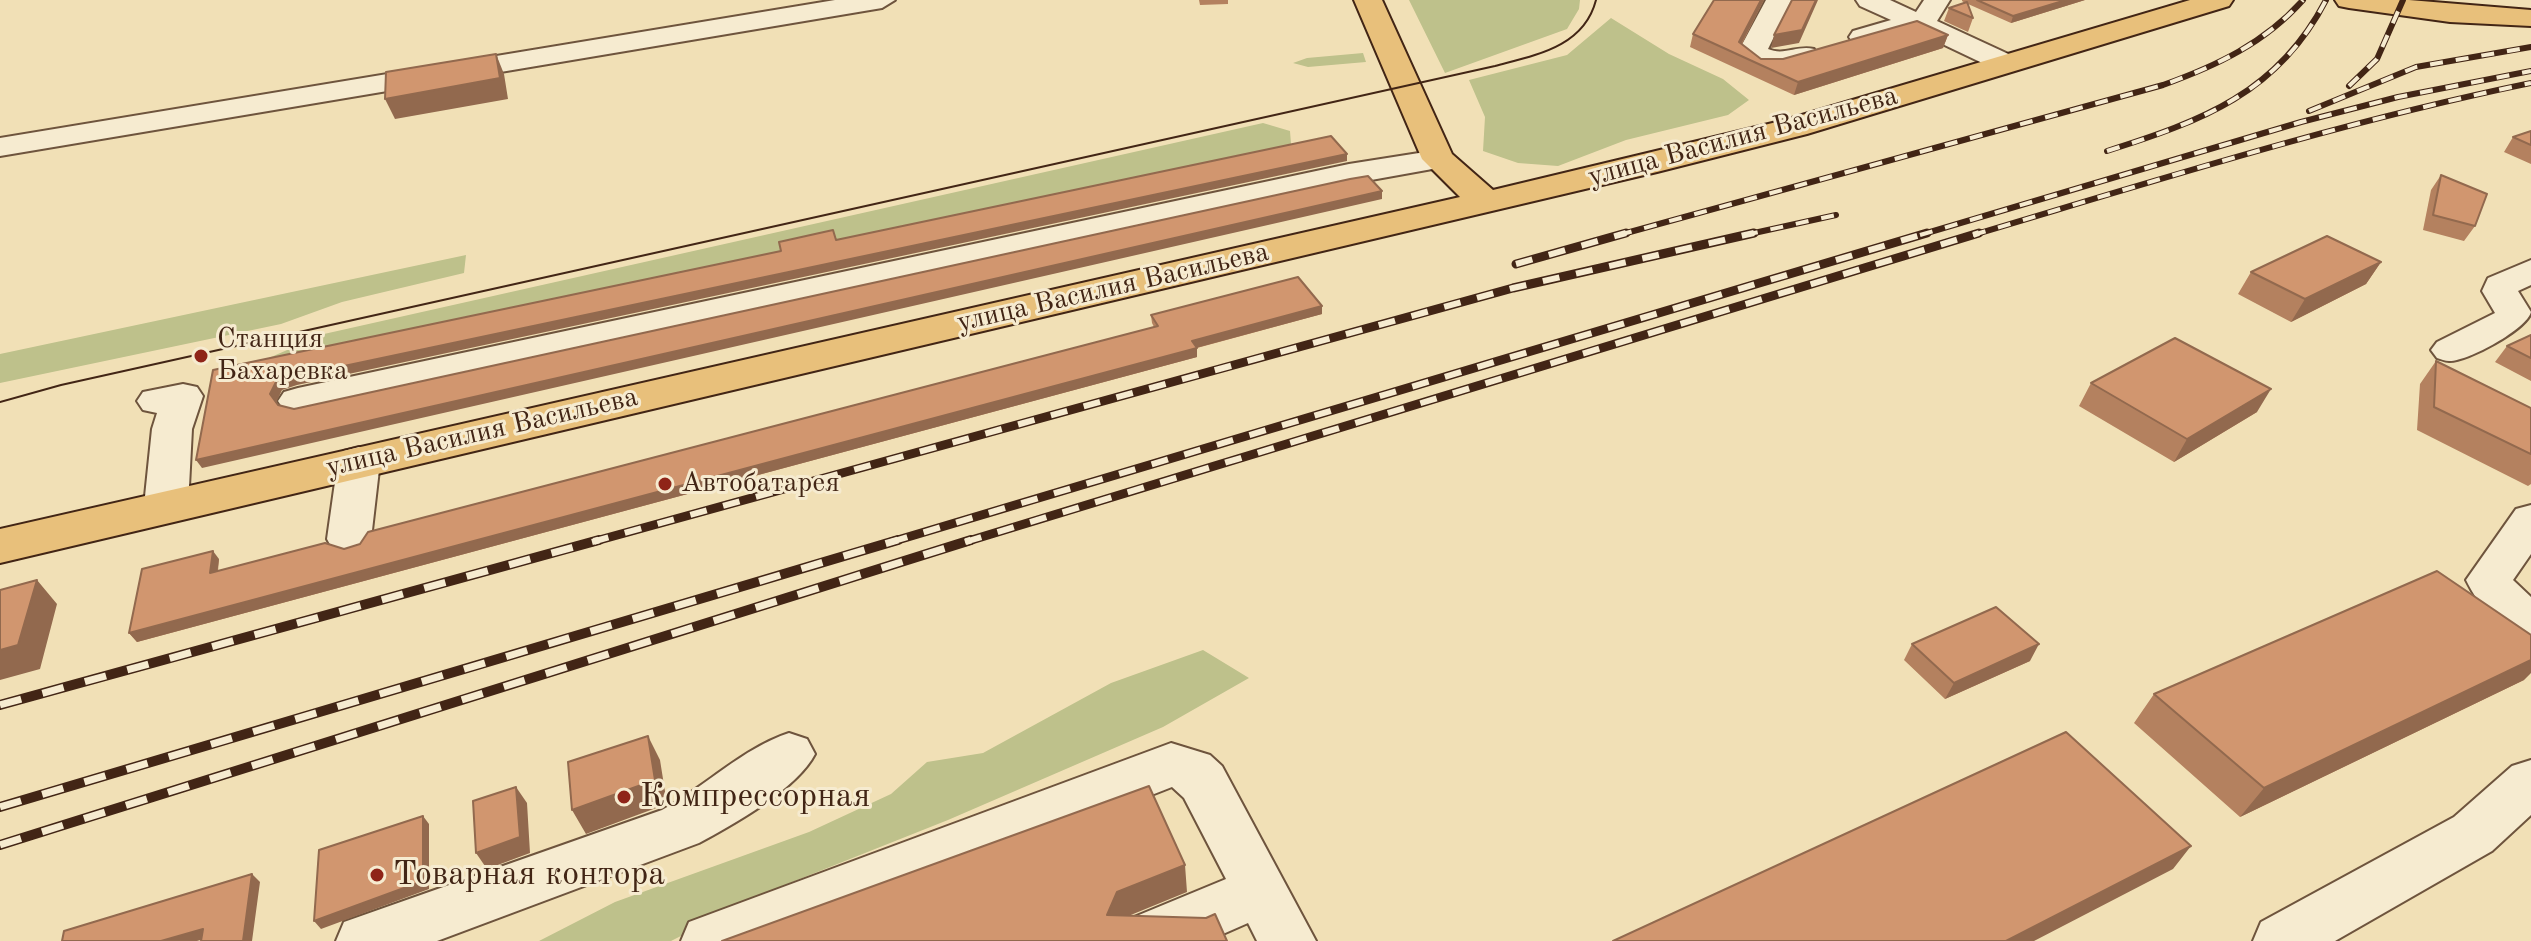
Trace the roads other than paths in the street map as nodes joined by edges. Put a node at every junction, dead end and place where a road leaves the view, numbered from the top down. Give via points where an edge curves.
1 (882, 0) edge
2 (1368, 0) edge
3 (1779, 0) edge
4 (1869, 0) edge
5 (1937, 0) edge
6 (2219, 0) edge
7 (2349, 0) edge
8 (2531, 18) edge
9 (1915, 21) junction
10 (2007, 64) junction
11 (0, 147) edge
12 (1438, 159) junction
13 (1485, 201) junction
14 (2531, 271) edge
15 (2450, 350) dead end
16 (157, 401) dead end
17 (298, 401) dead end
18 (359, 461) junction
19 (166, 506) junction
20 (2531, 520) edge
21 (349, 539) dead end
22 (0, 546) edge
23 (2531, 624) edge
24 (789, 754) dead end
25 (2531, 782) edge
26 (1261, 891) junction
27 (365, 941) edge
28 (710, 941) edge
29 (1143, 941) edge
30 (1287, 941) edge
31 (2282, 941) edge

1 - 11 lane
2 - 12 main road
3 - 9 lane via 1753,54 1777,63
4 - 9 lane
5 - 9 lane via 1926,18
6 - 10 main road, улица Василия Васильева
7 - 8 main road via 2459,15
9 - 10 lane
10 - 13 main road, улица Василия Васильева via 1796,127
12 - 13 main road
12 - 17 lane
13 - 18 main road, улица Василия Васильева
14 - 15 lane via 2501,286 2511,319
16 - 19 lane via 183,396 172,429
18 - 19 main road, улица Василия Васильева
18 - 21 lane
19 - 22 main road, улица Василия Васильева
20 - 23 lane via 2489,580
24 - 27 lane via 680,827
25 - 31 lane via 2473,834
26 - 28 lane via 1203,782 1192,770 1171,765
26 - 29 lane
26 - 30 lane

